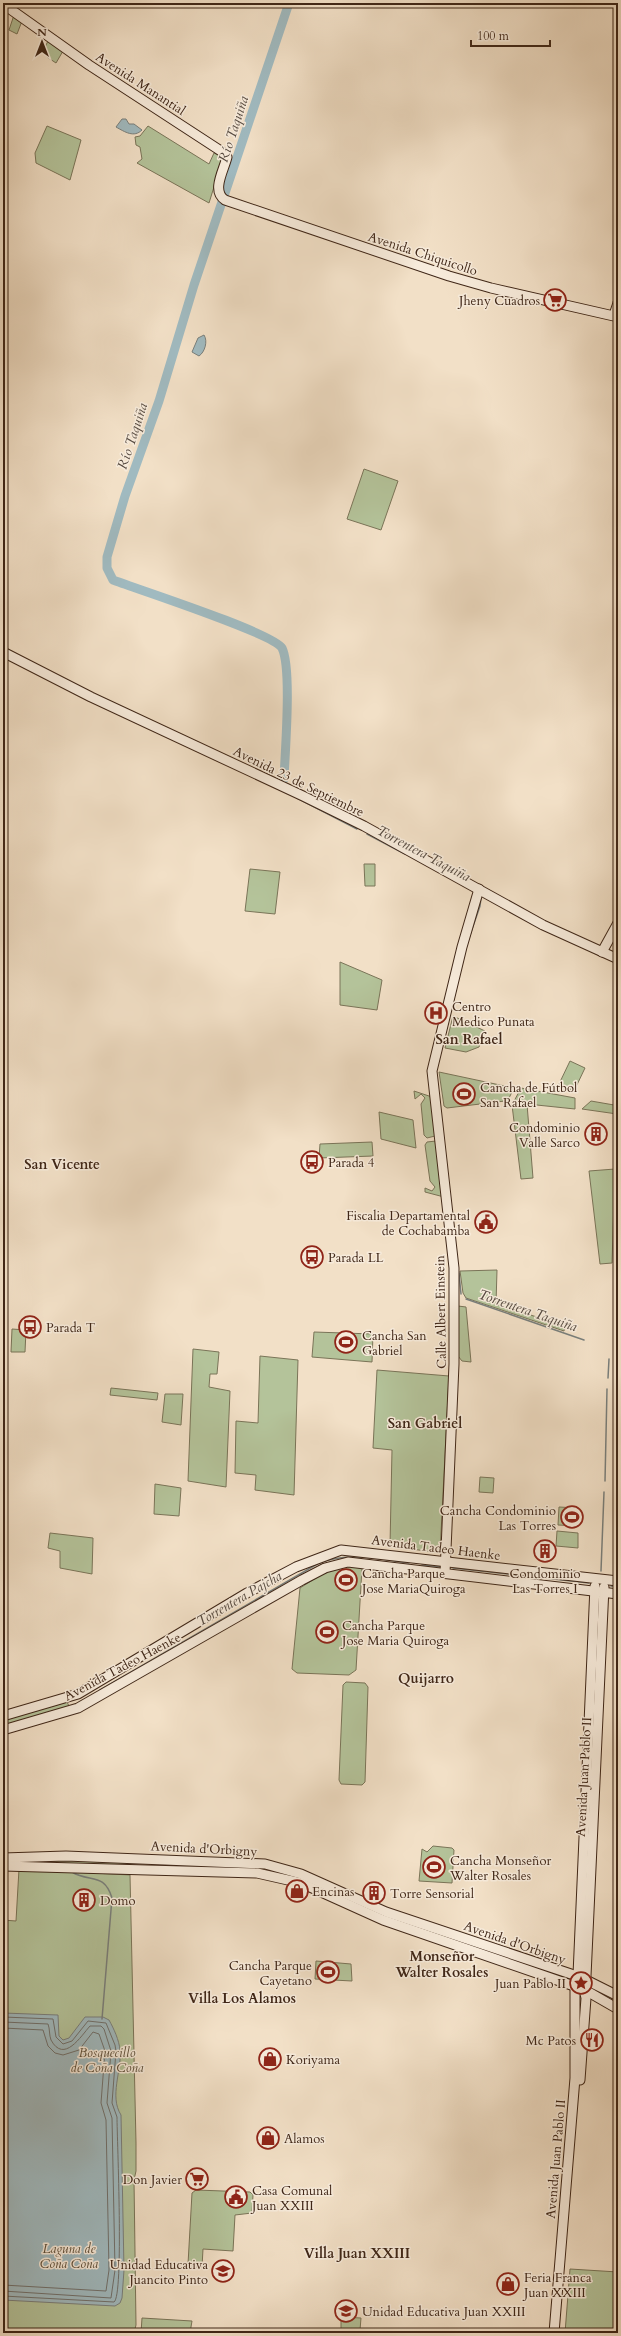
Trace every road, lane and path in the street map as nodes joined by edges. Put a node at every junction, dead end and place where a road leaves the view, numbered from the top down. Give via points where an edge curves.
1 (3, 4) edge
2 (226, 200) joint
3 (618, 303) edge
4 (616, 316) edge
5 (3, 652) edge
6 (479, 889) junction
7 (618, 923) edge
8 (602, 952) junction
9 (618, 959) edge
10 (446, 1561) junction
11 (445, 1573) junction
12 (600, 1579) junction
13 (618, 1581) edge
14 (600, 1591) junction
15 (618, 1594) edge
16 (3, 1716) edge
17 (3, 1730) edge
18 (3, 1858) edge
19 (3, 1866) edge
20 (582, 1977) junction
21 (579, 1989) junction
22 (618, 1996) edge
23 (605, 2002) junction
24 (585, 2007) junction
25 (618, 2009) edge
26 (554, 2333) edge
27 (560, 2333) edge

1 - 2 main road, Avenida Manantial via 89,65 224,153 227,157 218,190
2 - 4 main road, Avenida Chiquicollo via 449,276
3 - 4 main road
5 - 6 main road, Avenida 23 de Septiembre via 91,697 303,796
6 - 8 main road, Avenida 23 de Septiembre via 543,925
6 - 10 main road, Calle Albert Einstein via 432,1071 454,1274 454,1364
7 - 8 main road
8 - 9 main road, Avenida 23 de Septiembre
10 - 11 main road, Calle Albert Einstein
10 - 12 main road, Avenida Tadeo Haenke
10 - 16 main road, Avenida Tadeo Haenke via 355,1550 329,1553 247,1593 78,1694
11 - 14 main road, Avenida Tadeo Haenke
11 - 17 main road, Avenida Tadeo Haenke via 338,1563 302,1580 78,1708
12 - 13 main road, Avenida Tadeo Haenke
12 - 14 main road, Avenida Juan Pablo II
14 - 15 main road, Avenida Tadeo Haenke
14 - 20 main road, Avenida Juan Pablo II
18 - 20 main road, Avenida d'Orbigny via 66,1856 265,1864 301,1874 386,1912
19 - 21 main road, Avenida d'Orbigny via 257,1873 301,1883 383,1920
20 - 21 main road via 588,1986
20 - 21 main road via 573,1980
20 - 22 main road, Avenida d'Orbigny
21 - 23 main road, Avenida d'Orbigny
21 - 24 main road, Avenida Juan Pablo II
21 - 26 main road, Avenida Juan Pablo II via 575,2078
23 - 24 main road via 593,2002
23 - 25 main road, Avenida d'Orbigny
24 - 27 main road, Avenida Juan Pablo II

